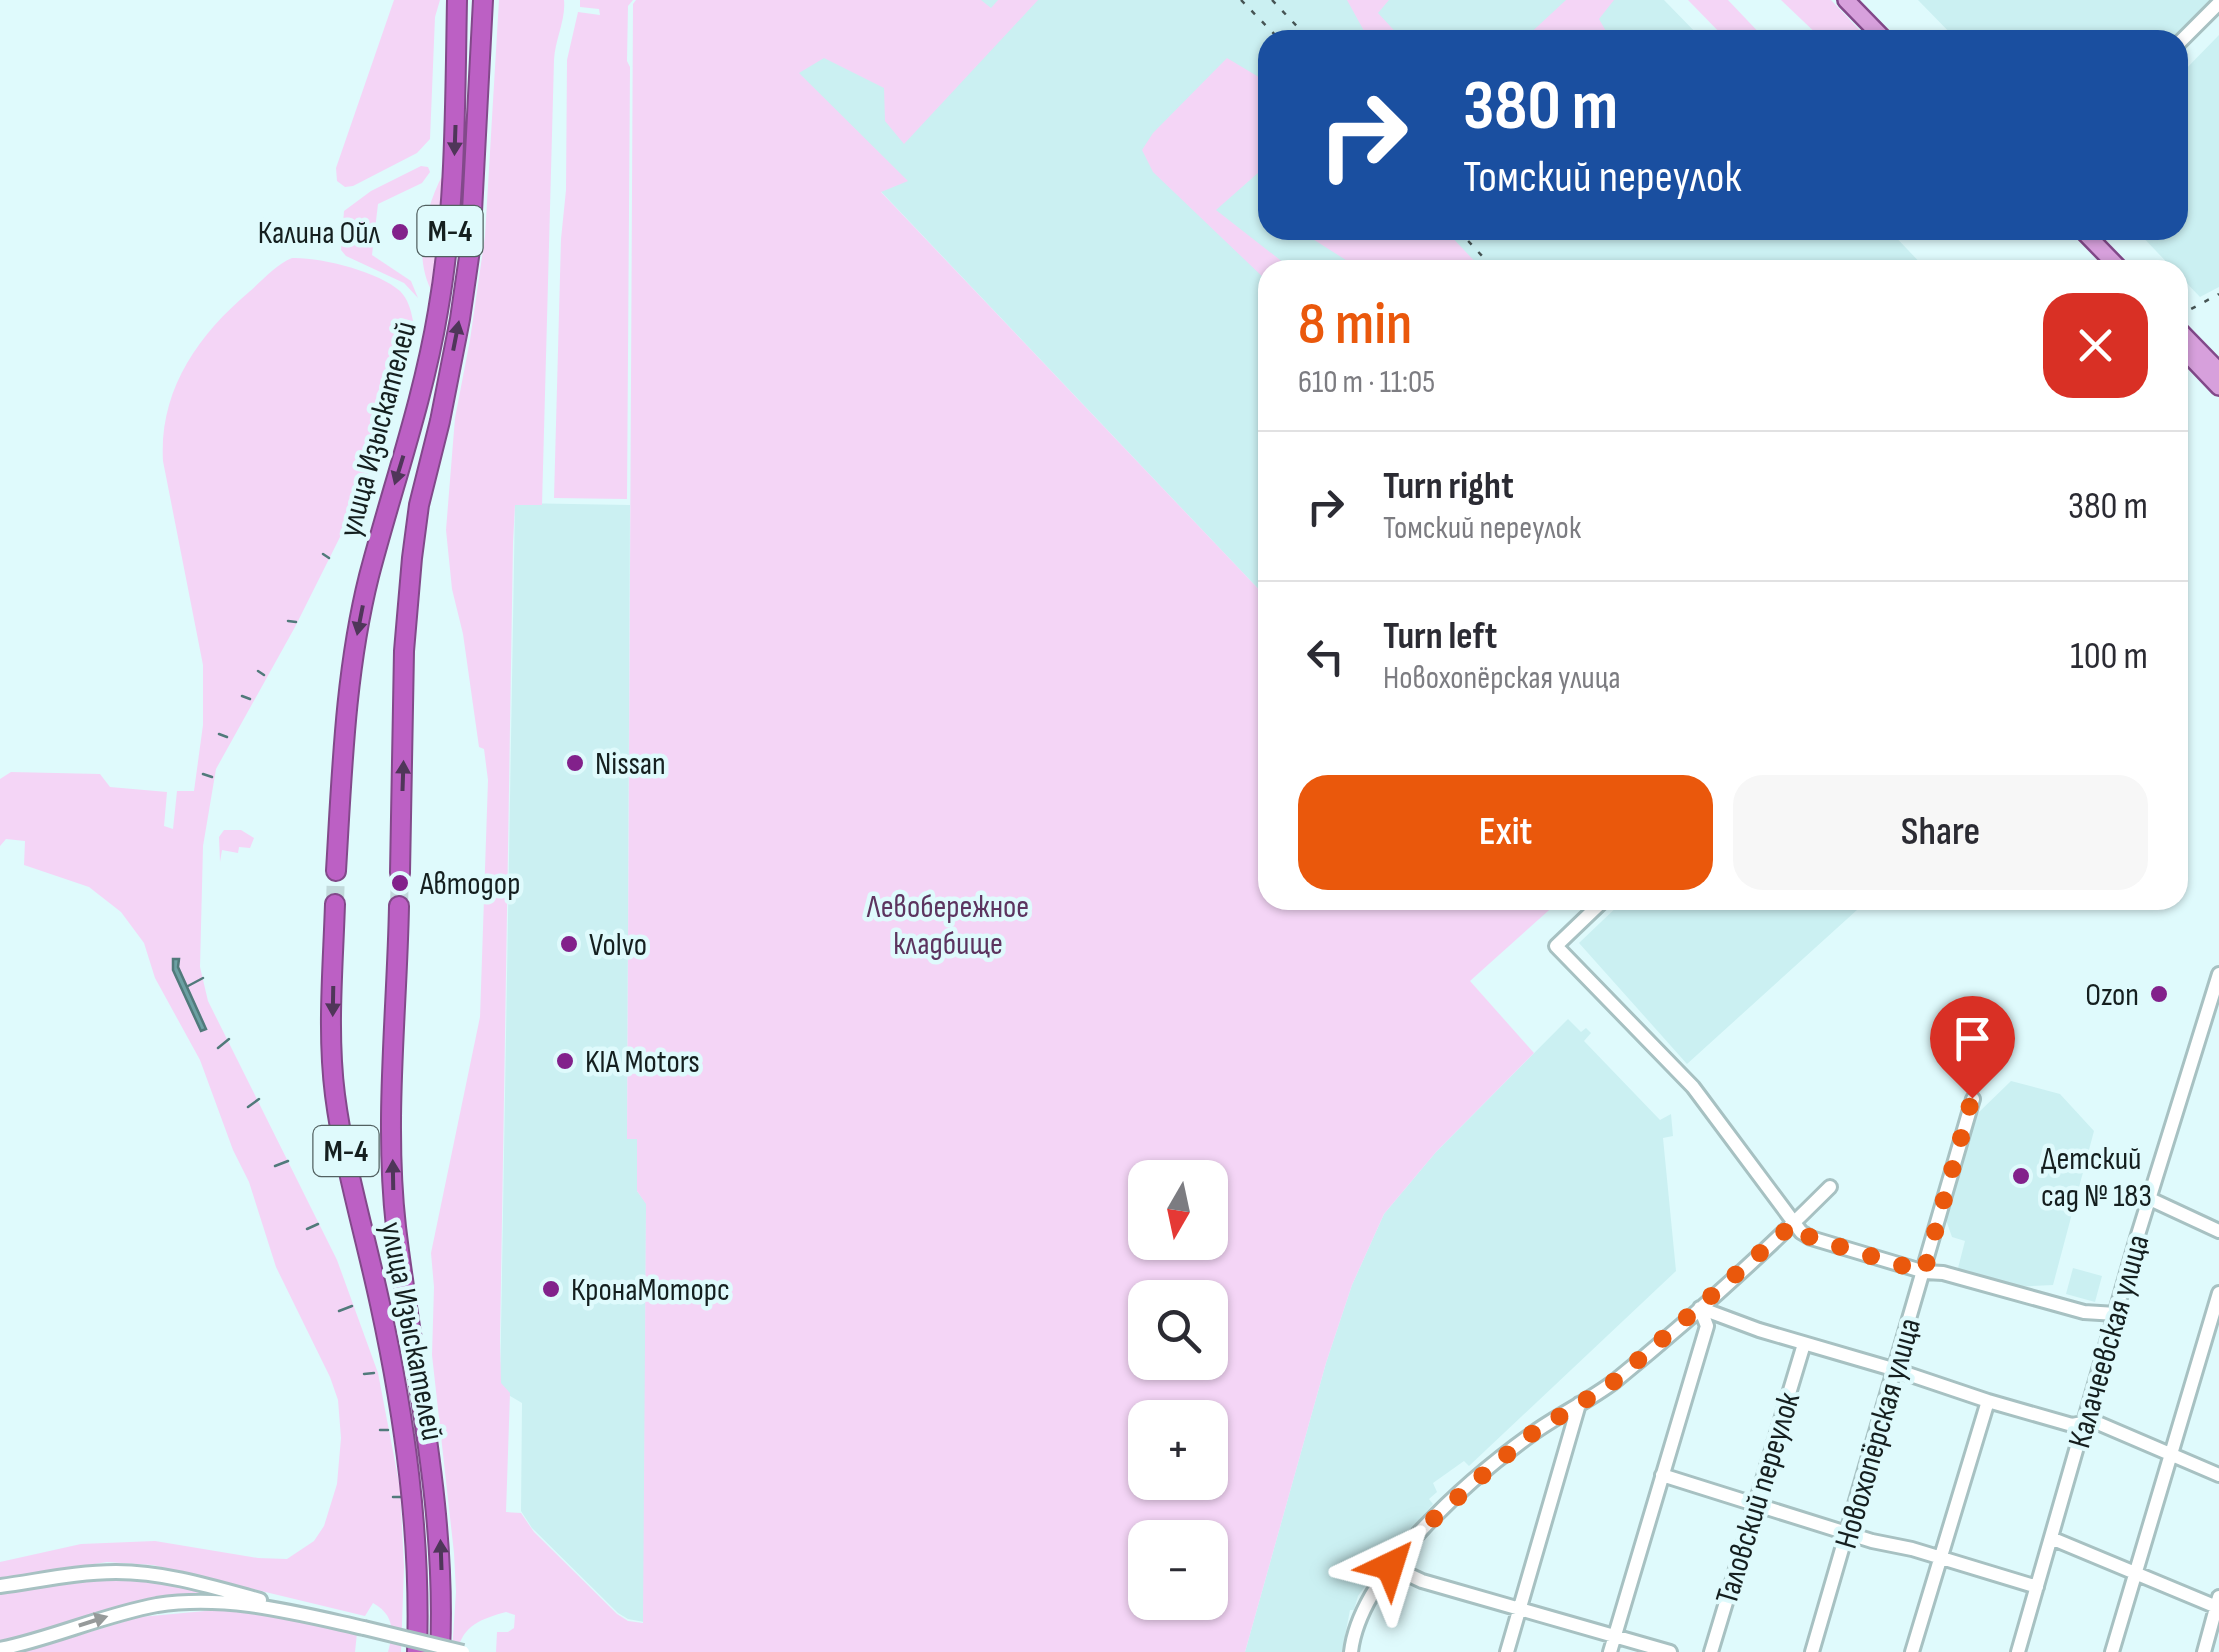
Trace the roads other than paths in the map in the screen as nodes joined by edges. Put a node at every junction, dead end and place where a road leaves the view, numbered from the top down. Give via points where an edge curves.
1 (457, 0) edge
2 (483, 0) edge
3 (1846, 0) edge
4 (1860, 0) edge
5 (2219, 3) edge
6 (1875, 30) edge
7 (1888, 30) edge
8 (2188, 34) edge
9 (2078, 240) edge
10 (2092, 240) edge
11 (2097, 260) edge
12 (2112, 260) edge
13 (2188, 339) edge
14 (2188, 355) edge
15 (2219, 371) edge
16 (2219, 387) edge
17 (336, 871) tunnel mouth
18 (400, 873) tunnel mouth
19 (335, 904) tunnel mouth
20 (399, 906) tunnel mouth
21 (1594, 910) edge
22 (2219, 974) edge
23 (1972, 1098) dead end
24 (1830, 1187) dead end
25 (2150, 1199) junction
26 (1793, 1224) junction
27 (2219, 1231) edge
28 (1924, 1272) junction
29 (2219, 1294) edge
30 (1700, 1308) junction
31 (2116, 1314) junction
32 (1804, 1344) junction
33 (1896, 1370) junction
34 (1988, 1401) junction
35 (1579, 1404) junction
36 (2084, 1423) junction
37 (2172, 1454) junction
38 (1662, 1475) junction
39 (2219, 1475) edge
40 (1756, 1504) junction
41 (1849, 1532) junction
42 (2052, 1538) junction
43 (1942, 1557) junction
44 (1390, 1566) junction
45 (2134, 1574) junction
46 (0, 1586) edge
47 (2037, 1587) junction
48 (2218, 1605) edge
49 (1518, 1610) junction
50 (364, 1628) junction
51 (1615, 1635) junction
52 (0, 1649) edge
53 (417, 1652) edge
54 (440, 1652) edge
55 (463, 1652) edge
56 (1351, 1652) edge
57 (1507, 1652) edge
58 (1610, 1652) edge
59 (1670, 1652) edge
60 (1710, 1652) edge
61 (1812, 1652) edge
62 (1912, 1652) edge
63 (2018, 1652) edge
64 (2112, 1652) edge
65 (2204, 1652) edge

1 -> 17 highway, улица Изыскателей / М-4 via 446,262 415,415 360,622
18 -> 2 highway, улица Изыскателей / М-4 via 412,558 470,250
3 - 6 main road
4 - 7 main road
5 - 8 street
9 - 11 main road
10 - 12 main road
13 - 15 main road
14 - 16 main road
19 -> 53 highway, улица Изыскателей / М-4 via 335,1093 408,1466 418,1549
54 -> 20 highway, улица Изыскателей / М-4 via 439,1523 394,1200
21 - 26 street via 1556,946 1693,1087
22 - 25 street, Калачеевская улица
23 - 28 street, Новохопёрская улица
24 - 26 street
25 - 27 street
25 - 31 street, Калачеевская улица
26 - 28 street via 1811,1238
26 - 30 street
28 - 31 street
28 - 33 street, Новохопёрская улица
29 - 37 street
30 - 32 street
30 - 35 street
30 - 38 street via 1707,1326
31 - 36 street, Калачеевская улица
32 - 33 street
32 - 40 street, Таловский переулок
33 - 34 street
33 - 41 street, Новохопёрская улица
34 - 36 street
34 - 43 street
35 - 44 street via 1477,1480
35 - 49 street
36 - 37 street
36 - 42 street, Калачеевская улица
37 - 39 street
37 - 45 street
38 - 40 street
38 - 51 street
40 - 41 street
40 - 60 street, Таловский переулок
41 - 43 street
41 - 61 street, Новохопёрская улица
42 - 45 street
42 - 47 street, Калачеевская улица
43 - 47 street
43 - 62 street
44 - 49 street
44 - 56 street via 1359,1618
45 - 48 street
45 - 64 street
46 - 50 street via 102,1572 146,1574
47 - 63 street, Калачеевская улица
48 - 65 street
49 - 51 street
49 - 57 street
52 -> 50 street via 110,1616 196,1601 282,1609
50 - 55 street, bridge
51 - 58 street
51 - 59 street

